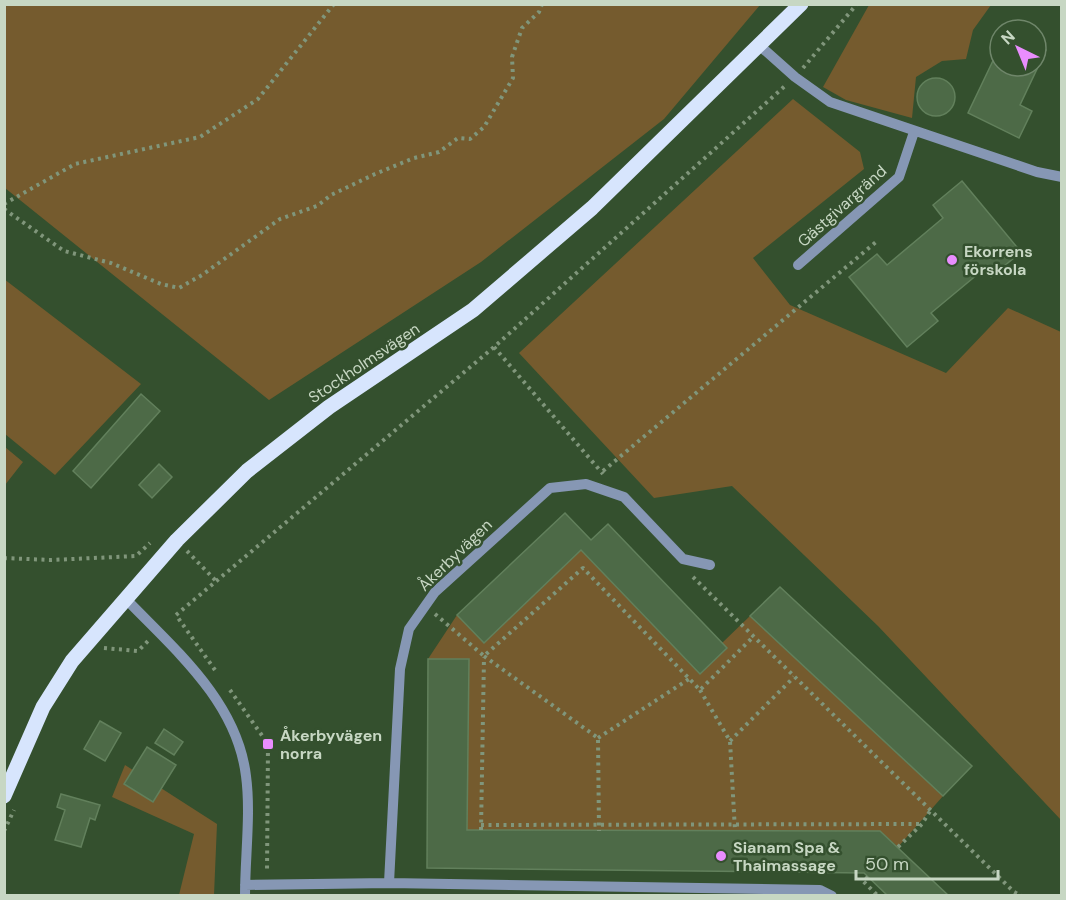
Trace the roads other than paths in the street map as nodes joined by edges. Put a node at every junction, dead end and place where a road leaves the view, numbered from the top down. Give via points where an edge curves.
1 (801, 4) edge
2 (759, 45) junction
3 (914, 132) junction
4 (1062, 177) edge
5 (798, 266) dead end
6 (710, 565) dead end
7 (125, 598) junction
8 (11, 797) edge
9 (389, 883) junction
10 (245, 890) edge
11 (832, 896) edge

1 - 2 main road, Stockholmsvägen
2 - 3 street via 830,102
2 - 7 main road, Stockholmsvägen via 592,208 473,310 329,407 246,471
3 - 4 street
3 - 5 street, Gästgivargränd via 899,177
6 - 9 street, Åkerbyvägen via 683,559 624,497 586,484 550,488 435,592 409,628 400,669
7 - 8 main road, Stockholmsvägen via 72,662 43,707
7 - 10 street via 207,685 239,741 247,777
9 - 10 street
9 - 11 street via 820,890

